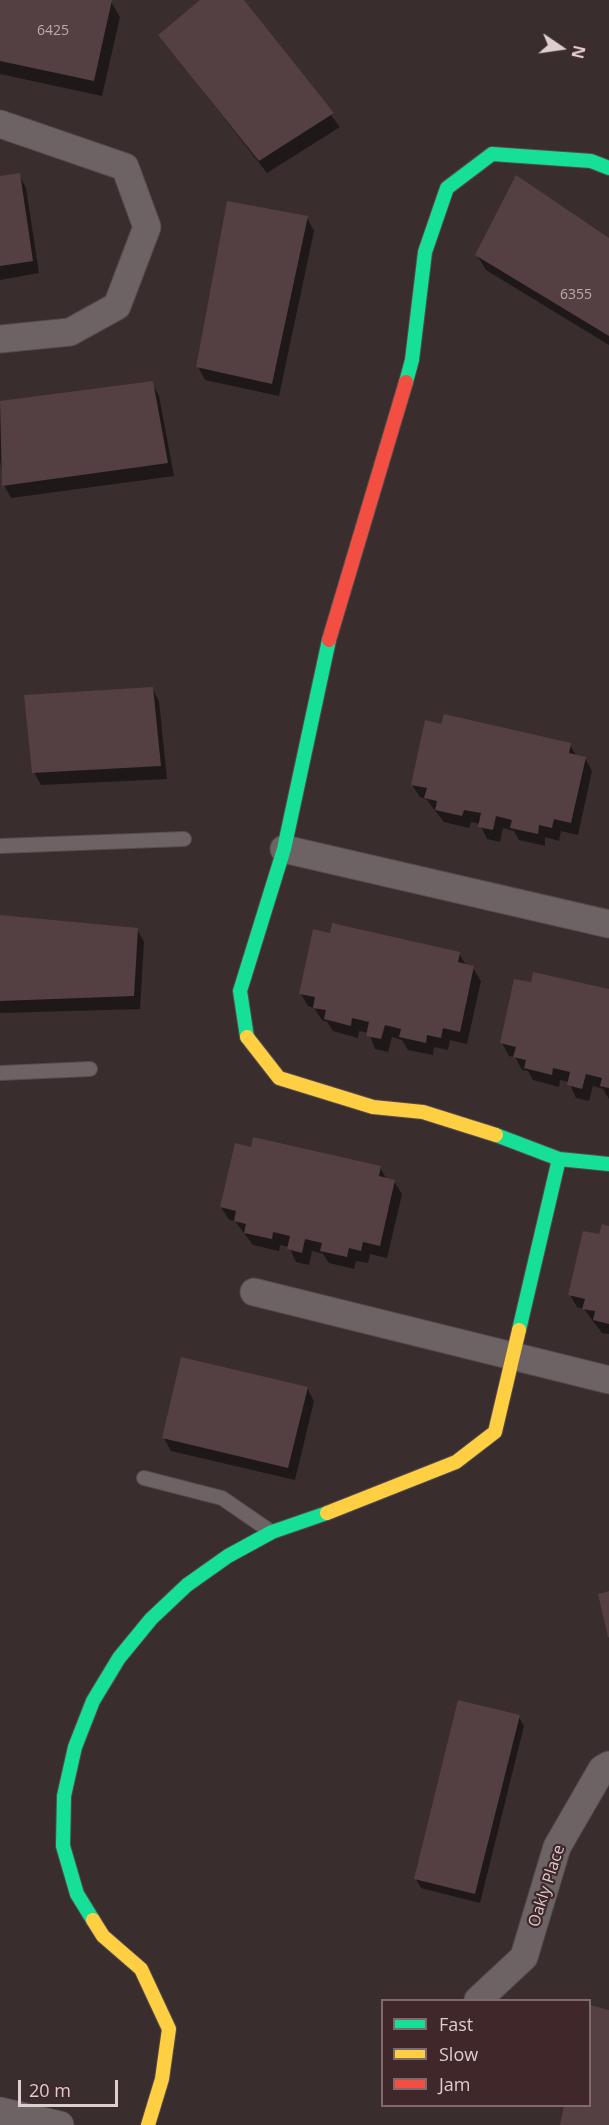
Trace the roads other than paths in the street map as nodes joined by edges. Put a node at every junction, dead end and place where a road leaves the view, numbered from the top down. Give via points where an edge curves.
1 (0, 124) edge
2 (609, 168) edge
3 (0, 339) edge
4 (184, 840) dead end
5 (0, 846) edge
6 (284, 849) junction
7 (609, 924) edge
8 (90, 1069) dead end
9 (0, 1073) edge
10 (559, 1159) junction
11 (609, 1164) edge
12 (254, 1292) dead end
13 (513, 1358) junction
14 (609, 1380) edge
15 (144, 1478) dead end
16 (272, 1532) junction
17 (609, 1765) edge
18 (480, 1999) edge
19 (0, 2111) edge
20 (60, 2125) edge
21 (148, 2125) edge

1 - 3 street via 125,167 147,226 117,306 70,332
2 - 6 street via 591,161 492,154 447,188 425,252 412,360 334,619
4 - 5 lane
6 - 7 street
6 - 10 street via 240,991 247,1040 279,1078 373,1107 423,1112 519,1142
8 - 9 lane
10 - 11 street
10 - 13 street
12 - 13 street
13 - 14 street
13 - 16 street via 495,1432 456,1462
15 - 16 lane via 222,1498
16 - 21 street via 187,1585 151,1619 119,1658 93,1701 75,1747 66,1786 63,1846 77,1894 104,1936 141,1969 169,2029 162,2079
17 - 18 street, Oakly Place via 602,1769 557,1847 524,1957
19 - 20 street

